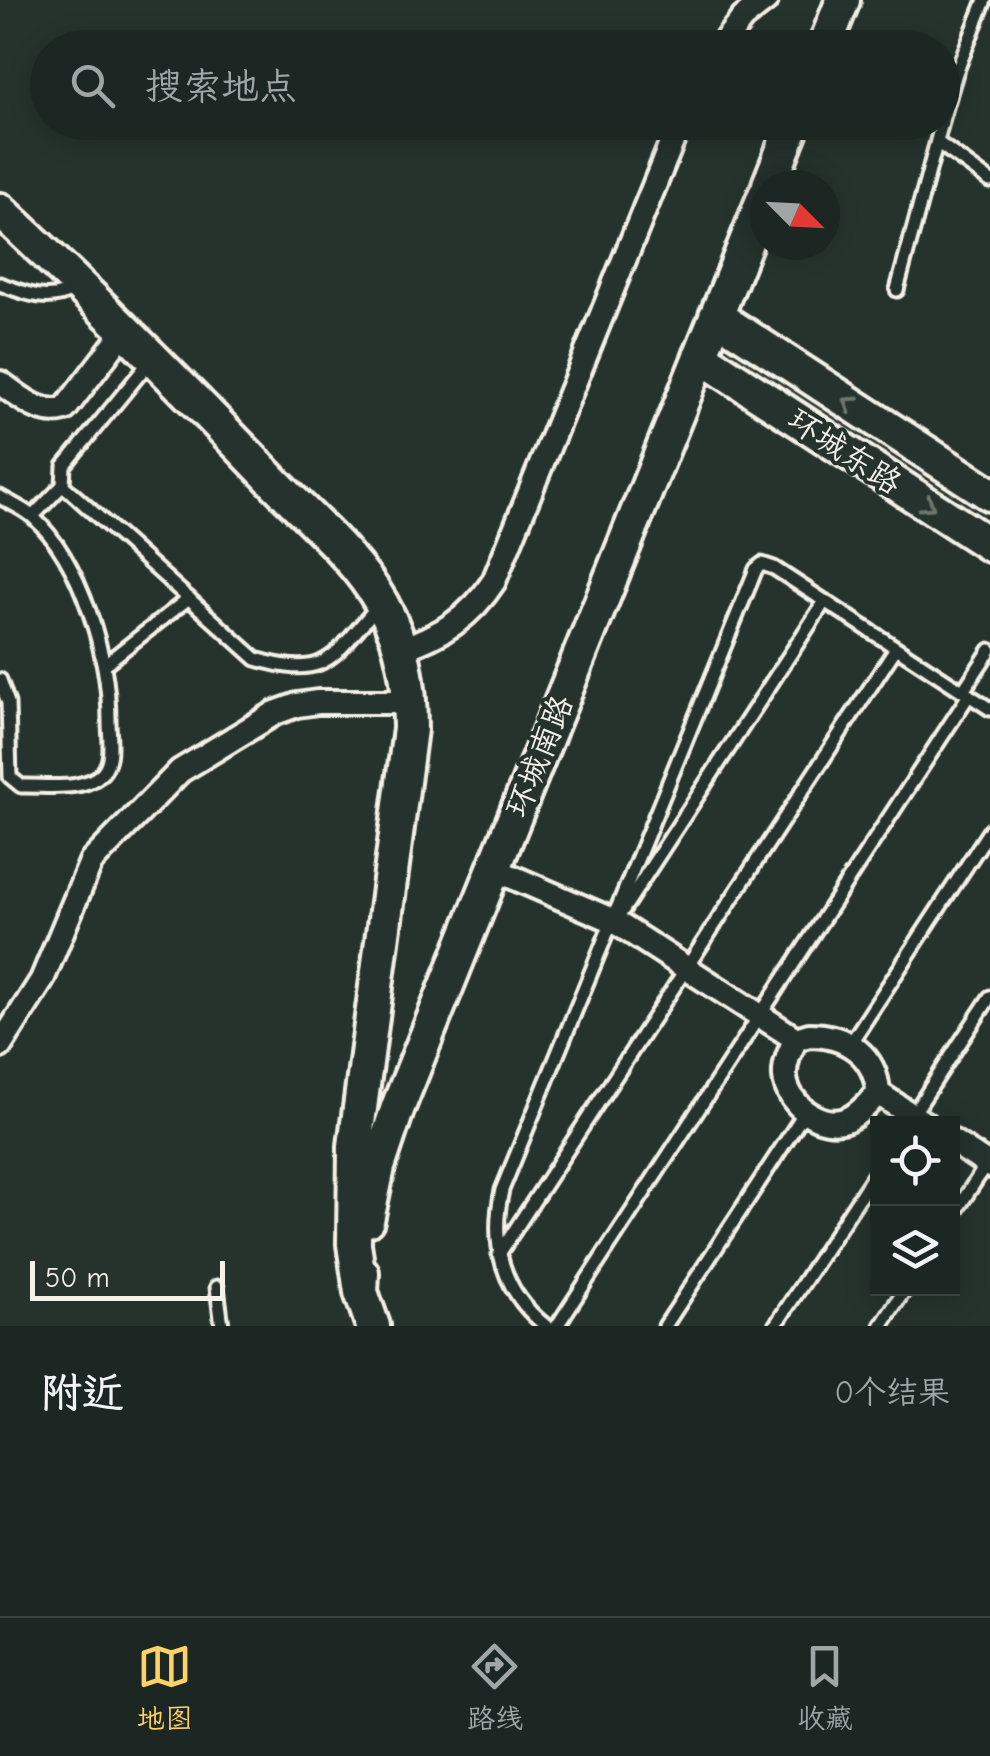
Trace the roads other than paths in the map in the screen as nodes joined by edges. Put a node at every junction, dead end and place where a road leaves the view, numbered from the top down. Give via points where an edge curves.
1 (766, 0) edge
2 (844, 0) edge
3 (985, 0) edge
4 (733, 30) edge
5 (832, 30) edge
6 (960, 62) edge
7 (673, 140) edge
8 (787, 140) edge
9 (937, 142) joint
10 (775, 170) edge
11 (990, 180) edge
12 (0, 210) edge
13 (750, 232) edge
14 (0, 284) edge
15 (80, 286) junction
16 (897, 290) dead end
17 (716, 316) junction
18 (126, 328) junction
19 (700, 356) junction
20 (154, 357) junction
21 (0, 384) edge
22 (64, 485) junction
23 (990, 494) edge
24 (0, 497) edge
25 (32, 516) junction
26 (990, 545) edge
27 (189, 598) junction
28 (825, 601) junction
29 (381, 602) junction
30 (896, 648) junction
31 (401, 650) junction
32 (990, 650) edge
33 (105, 664) junction
34 (0, 680) edge
35 (966, 693) junction
36 (410, 702) junction
37 (990, 709) edge
38 (990, 830) edge
39 (494, 870) junction
40 (614, 921) junction
41 (687, 968) junction
42 (990, 998) edge
43 (760, 1016) junction
44 (796, 1040) junction
45 (850, 1044) junction
46 (0, 1046) edge
47 (878, 1093) junction
48 (360, 1097) junction
49 (398, 1108) junction
50 (806, 1112) junction
51 (908, 1116) edge
52 (918, 1116) edge
53 (960, 1146) edge
54 (989, 1163) edge
55 (870, 1182) edge
56 (960, 1206) edge
57 (500, 1254) junction
58 (216, 1287) dead end
59 (361, 1292) junction
60 (901, 1296) edge
61 (222, 1326) edge
62 (374, 1326) edge
63 (546, 1326) edge
64 (556, 1326) edge
65 (665, 1326) edge
66 (775, 1326) edge
67 (881, 1326) edge

1 - 4 street
2 - 5 main road
3 - 6 lane
7 - 31 street via 494,581 459,622
8 - 10 main road
9 - 11 lane
9 - 16 lane
12 - 15 main road
13 - 17 main road, 环城南路
14 - 15 lane via 39,298
15 - 18 main road
17 - 19 main road, 环城南路
23 -> 17 main road, 环城东路
18 - 20 main road
18 - 21 street via 65,409 41,410
19 -> 26 main road, 环城东路
19 - 39 main road, 环城南路
20 - 22 lane via 64,466
20 - 29 main road
22 - 25 lane
22 - 27 lane
24 - 25 lane
25 - 33 lane via 67,562
27 - 29 lane via 256,660 316,668
27 - 33 lane
28 - 30 lane
28 - 40 lane
28 - 40 lane via 768,565 756,569
29 - 31 main road
30 - 35 lane
30 - 41 lane
31 - 36 main road
32 - 35 lane
33 - 34 lane via 109,763 81,784 21,786 10,777 8,703
35 - 37 lane
35 - 43 lane
36 - 46 street via 297,705 180,771 90,862 42,980
36 - 48 main road
38 - 45 lane
39 - 40 street
39 - 49 main road, 环城南路
40 - 41 street
40 - 57 lane via 502,1190
41 - 43 street
41 - 57 lane
42 - 52 lane
43 - 44 street
43 - 64 lane
44 - 45 street via 824,1035
44 - 50 street via 785,1078
45 - 47 street via 871,1064
47 - 50 street via 846,1120
47 - 51 street
48 - 49 main road via 376,1118
48 - 59 main road via 352,1195
49 - 59 main road, 环城南路 via 371,1197
50 - 65 lane
53 - 54 street
54 - 56 lane
55 - 66 lane
57 - 63 lane via 511,1288
58 - 61 lane
59 - 62 main road, 环城南路
60 - 67 lane

